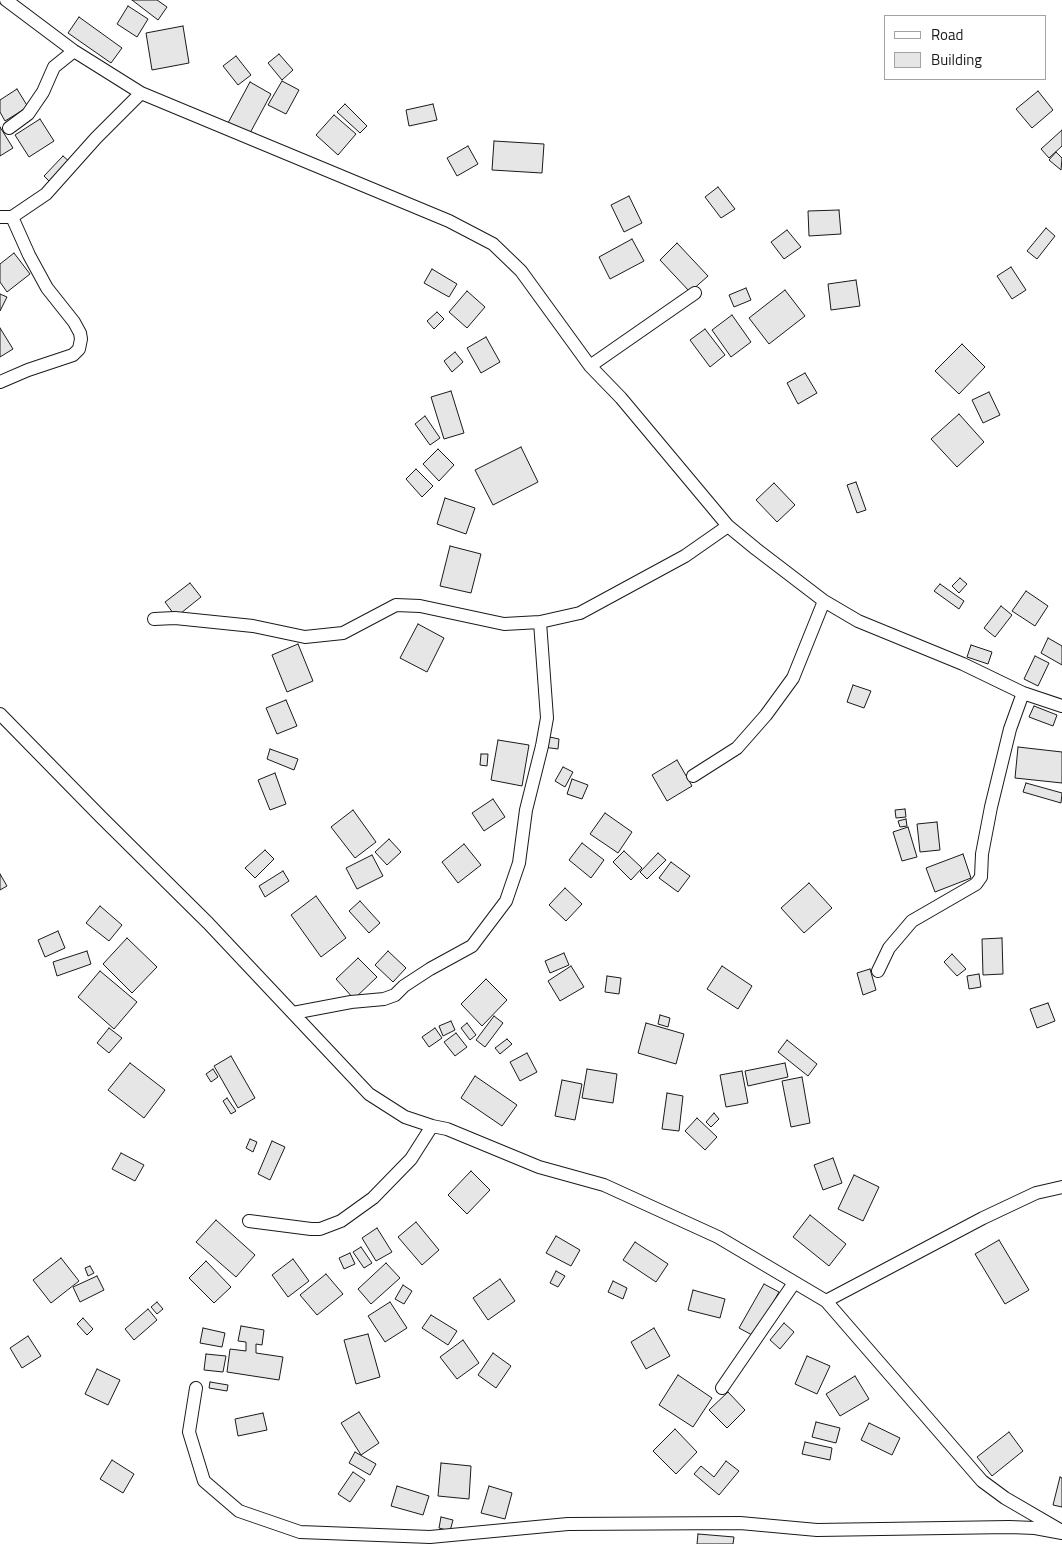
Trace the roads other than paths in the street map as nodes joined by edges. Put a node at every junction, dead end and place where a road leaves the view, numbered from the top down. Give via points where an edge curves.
1 (6, 0) edge
2 (74, 51) junction
3 (141, 93) junction
4 (9, 128) dead end
5 (6, 217) edge
6 (695, 293) dead end
7 (590, 366) junction
8 (0, 382) edge
9 (728, 526) junction
10 (824, 601) junction
11 (154, 618) dead end
12 (540, 622) junction
13 (1023, 692) junction
14 (1062, 706) edge
15 (0, 714) edge
16 (693, 776) dead end
17 (878, 971) dead end
18 (293, 1013) junction
19 (432, 1126) junction
20 (1062, 1187) edge
21 (250, 1221) dead end
22 (794, 1283) junction
23 (826, 1301) junction
24 (196, 1388) dead end
25 (722, 1388) dead end
26 (1062, 1532) edge

1 - 2 street
2 - 3 street
2 - 4 street via 54,67 28,114
3 - 5 street via 46,194
3 - 7 street via 449,221 493,244 521,271
5 - 8 street via 47,288 74,322 81,339 73,354
6 - 7 street
7 - 9 street via 621,398
9 - 10 street
9 - 12 street via 685,556 580,613
10 - 13 street via 858,621
10 - 16 street via 793,678 766,715 737,748
11 - 12 street via 253,626 305,637 343,633 396,605 420,606 504,624
12 - 18 street via 547,718 526,810 519,863 506,901 472,946 430,969 395,995
13 - 14 street
13 - 17 street via 1010,729 991,807 981,877 976,884 912,921 889,948
15 - 18 street
18 - 19 street via 369,1094 405,1117
19 - 21 street via 411,1158 373,1198 341,1221 320,1229
19 - 22 street via 447,1129 539,1167 604,1185 718,1237
20 - 23 street via 1036,1193 983,1218
22 - 23 street
22 - 25 street
23 - 26 street via 982,1481
24 - 26 street via 189,1432 204,1481 239,1511 300,1532 430,1537 568,1524 740,1523 817,1530 1009,1527

